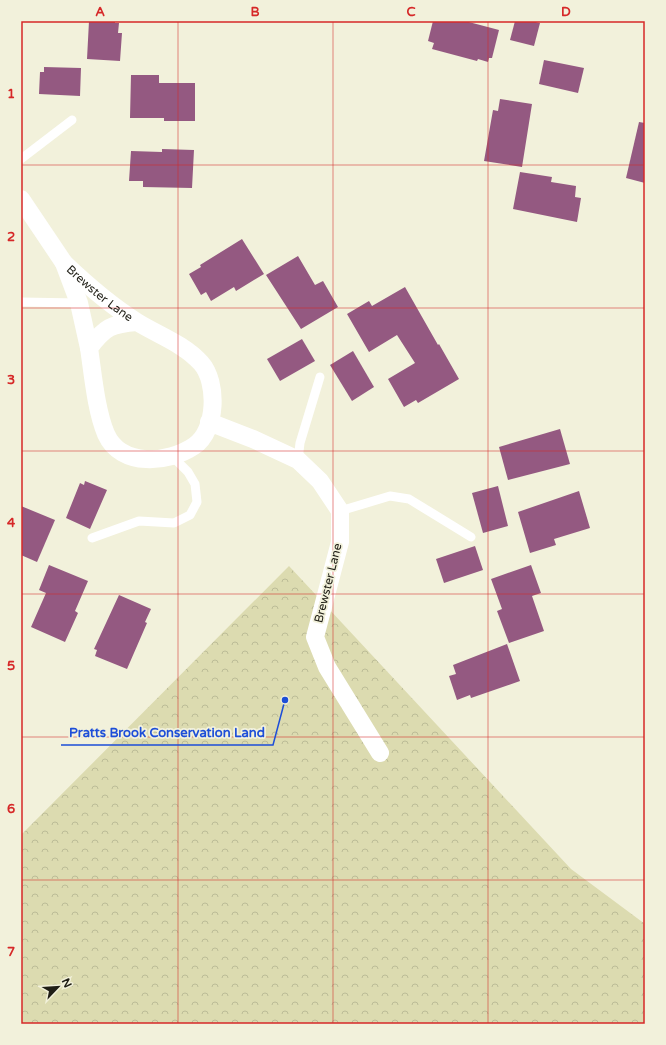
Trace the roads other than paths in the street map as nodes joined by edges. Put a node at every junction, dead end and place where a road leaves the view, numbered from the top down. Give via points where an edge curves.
1 (72, 120) dead end
2 (21, 159) edge
3 (21, 199) edge
4 (64, 264) junction
5 (21, 302) edge
6 (79, 303) junction
7 (137, 322) junction
8 (89, 348) junction
9 (320, 377) dead end
10 (209, 422) junction
11 (172, 456) junction
12 (298, 460) junction
13 (340, 511) junction
14 (471, 537) dead end
15 (92, 538) dead end
16 (380, 753) dead end

1 - 2 lane
3 - 4 street, Brewster Lane
4 - 6 street, Brewster Lane
4 - 7 street, Brewster Lane via 95,293
5 - 6 lane
6 - 8 street, Brewster Lane
7 - 8 street, Brewster Lane via 117,324 105,329
7 - 10 street, Brewster Lane via 181,347 201,363 211,381 213,396
8 - 11 street, Brewster Lane via 100,413 107,435 116,447 127,456 148,460
9 - 12 lane via 300,443
10 - 11 street, Brewster Lane via 195,446
10 - 12 street
11 - 15 lane via 196,484 197,502 190,516 174,523 139,521
12 - 13 street via 320,481
13 - 14 lane via 390,496 409,499
13 - 16 street, Brewster Lane via 340,542 315,637 327,667

